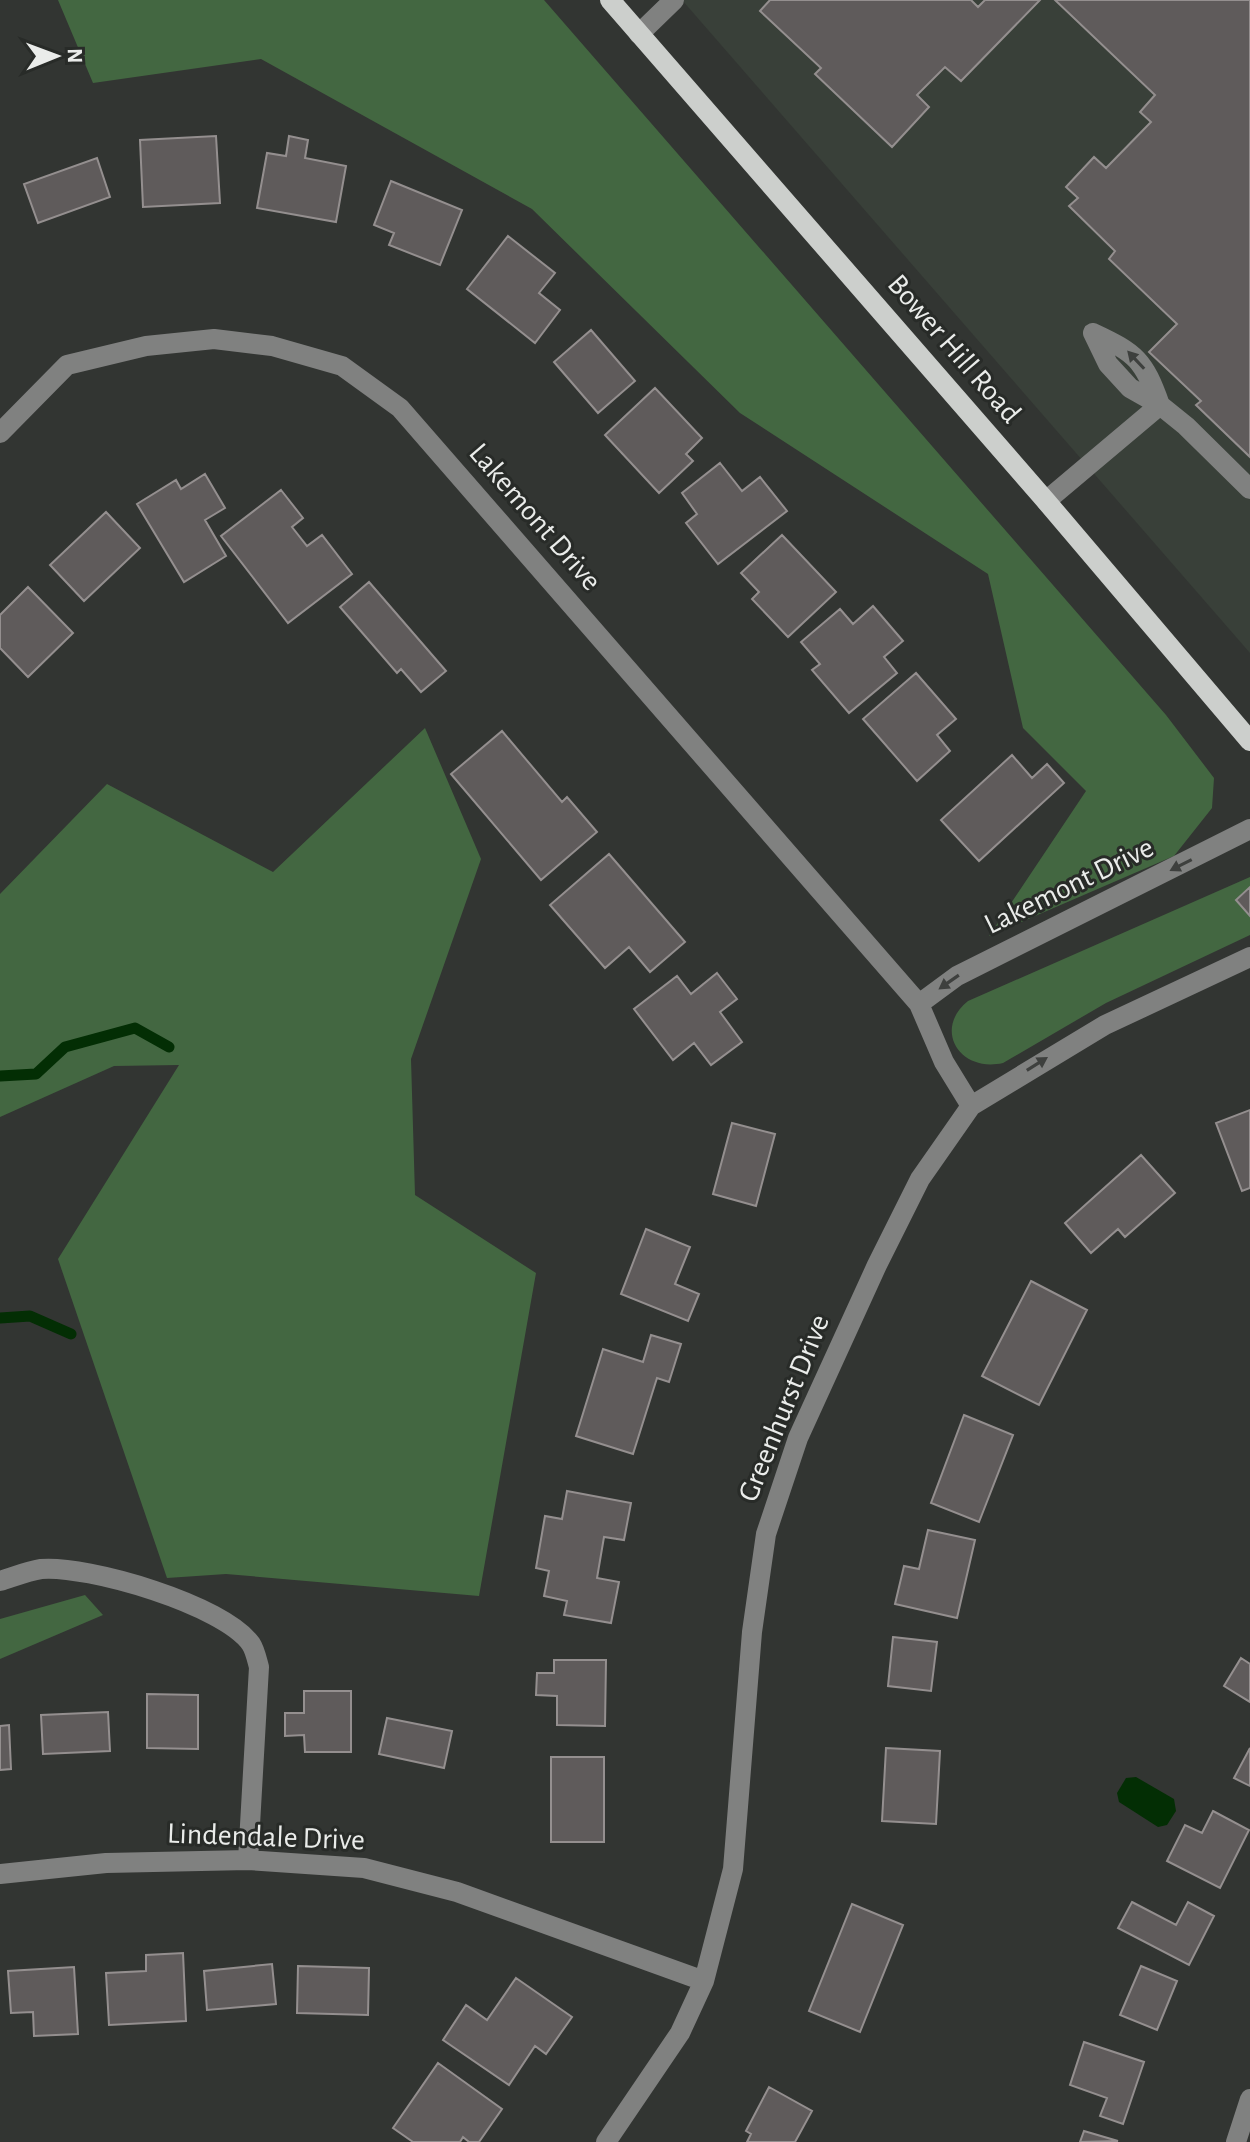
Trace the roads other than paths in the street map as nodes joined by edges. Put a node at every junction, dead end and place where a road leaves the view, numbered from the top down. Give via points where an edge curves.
1 (610, 0) edge
2 (674, 0) edge
3 (639, 34) junction
4 (0, 433) edge
5 (1250, 489) edge
6 (1046, 501) junction
7 (1250, 741) edge
8 (1250, 829) edge
9 (1250, 957) edge
10 (919, 1004) junction
11 (971, 1106) junction
12 (0, 1581) edge
13 (248, 1860) junction
14 (0, 1874) edge
15 (704, 1981) junction
16 (1250, 2099) edge
17 (606, 2142) edge
18 (1236, 2142) edge

1 - 3 main road, Bower Hill Road
2 - 3 street
3 - 6 main road, Bower Hill Road
4 - 10 street, Lakemont Drive via 67,365 146,346 214,339 272,346 342,366 400,408
5 - 6 street via 1160,405
6 - 7 main road, Bower Hill Road
8 -> 10 street, Lakemont Drive via 957,976
11 -> 9 street, Greenhurst Drive via 1105,1025
10 - 11 street, Lakemont Drive via 944,1062
11 - 15 street, Greenhurst Drive via 920,1179 877,1265 798,1438 766,1534 752,1632 733,1869
12 - 13 street via 40,1569 87,1573 188,1601 230,1624 252,1645 259,1667
13 - 14 street, Lindendale Drive via 106,1863
13 - 15 street, Lindendale Drive via 364,1868 457,1892
15 - 17 street, Greenhurst Drive via 680,2033
16 - 18 street

